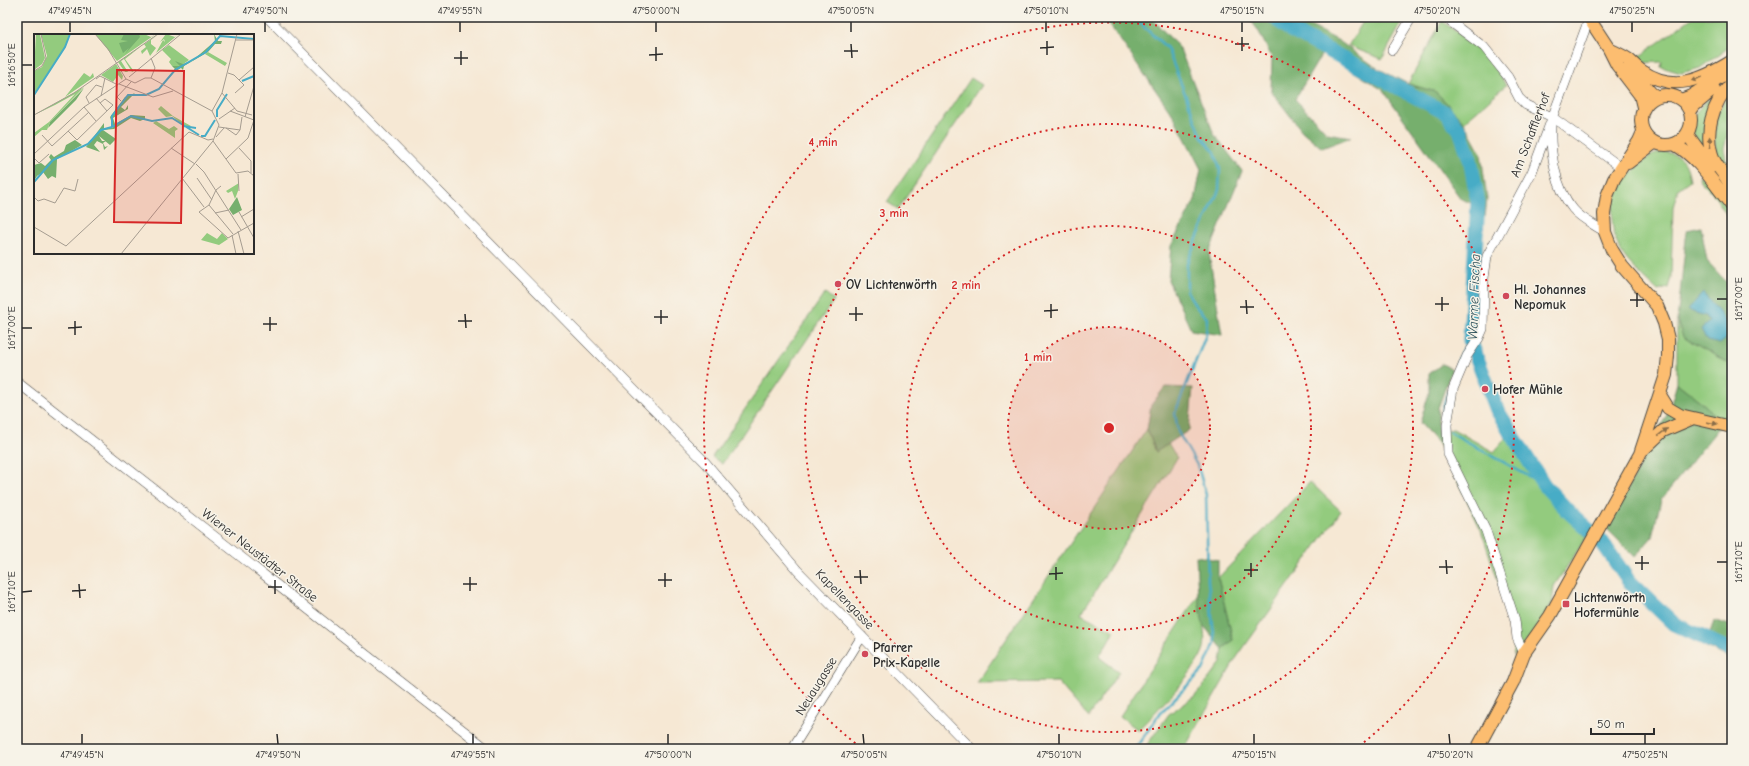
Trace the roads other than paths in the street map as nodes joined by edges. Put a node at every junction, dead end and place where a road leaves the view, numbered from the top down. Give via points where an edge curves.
1 (267, 17) edge
2 (1412, 17) edge
3 (1444, 17) edge
4 (1589, 18) edge
5 (1609, 49) junction
6 (1392, 50) dead end
7 (1732, 62) edge
8 (1731, 77) edge
9 (1656, 96) junction
10 (1681, 100) junction
11 (1644, 107) junction
12 (1690, 112) junction
13 (1552, 117) junction
14 (1643, 132) junction
15 (1687, 134) junction
16 (1654, 143) junction
17 (1674, 144) junction
18 (1622, 168) junction
19 (1732, 189) edge
20 (1732, 193) edge
21 (1732, 206) edge
22 (1606, 232) junction
23 (17, 382) edge
24 (1660, 395) junction
25 (1691, 419) junction
26 (1732, 427) edge
27 (1640, 454) junction
28 (862, 636) junction
29 (1524, 652) junction
30 (487, 749) edge
31 (792, 749) edge
32 (972, 749) edge
33 (1476, 749) edge

1 - 28 street, Kapellengasse via 705,462 798,571
2 - 6 street
3 - 13 street via 1484,47 1526,105
4 - 5 main road
4 - 13 street, Am Schafflerhof
7 -> 5 main road via 1694,81 1674,83 1642,72 1626,58
5 - 9 main road via 1623,60
5 - 11 main road via 1617,65 1640,95
8 - 10 main road via 1720,77
8 - 12 main road
19 -> 8 main road via 1714,160 1710,135 1716,106
9 - 10 main road via 1669,95
9 - 11 main road
10 - 12 main road
11 - 14 main road via 1640,115
12 - 15 main road via 1690,127
13 - 18 street
13 - 22 street via 1553,162 1561,188 1572,209
13 - 29 street, Am Schafflerhof via 1532,172 1487,256 1483,329 1467,356 1453,389 1447,429 1448,454 1486,531
14 - 16 main road
14 - 18 main road
15 - 17 main road
15 - 20 main road
16 - 17 main road
16 - 18 main road
17 - 21 main road via 1694,160
18 - 22 main road via 1607,196 1604,214
22 - 24 main road via 1612,250 1622,266 1656,306 1664,323 1668,339 1668,356
23 - 30 street, Wiener Neustädter Straße
24 - 25 main road via 1674,413
24 - 27 main road
25 -> 26 main road
27 -> 25 main road via 1663,431
27 - 29 main road via 1550,616
28 - 31 street, Neuaugasse
28 - 32 street, Kapellengasse
29 - 33 main road via 1513,682

